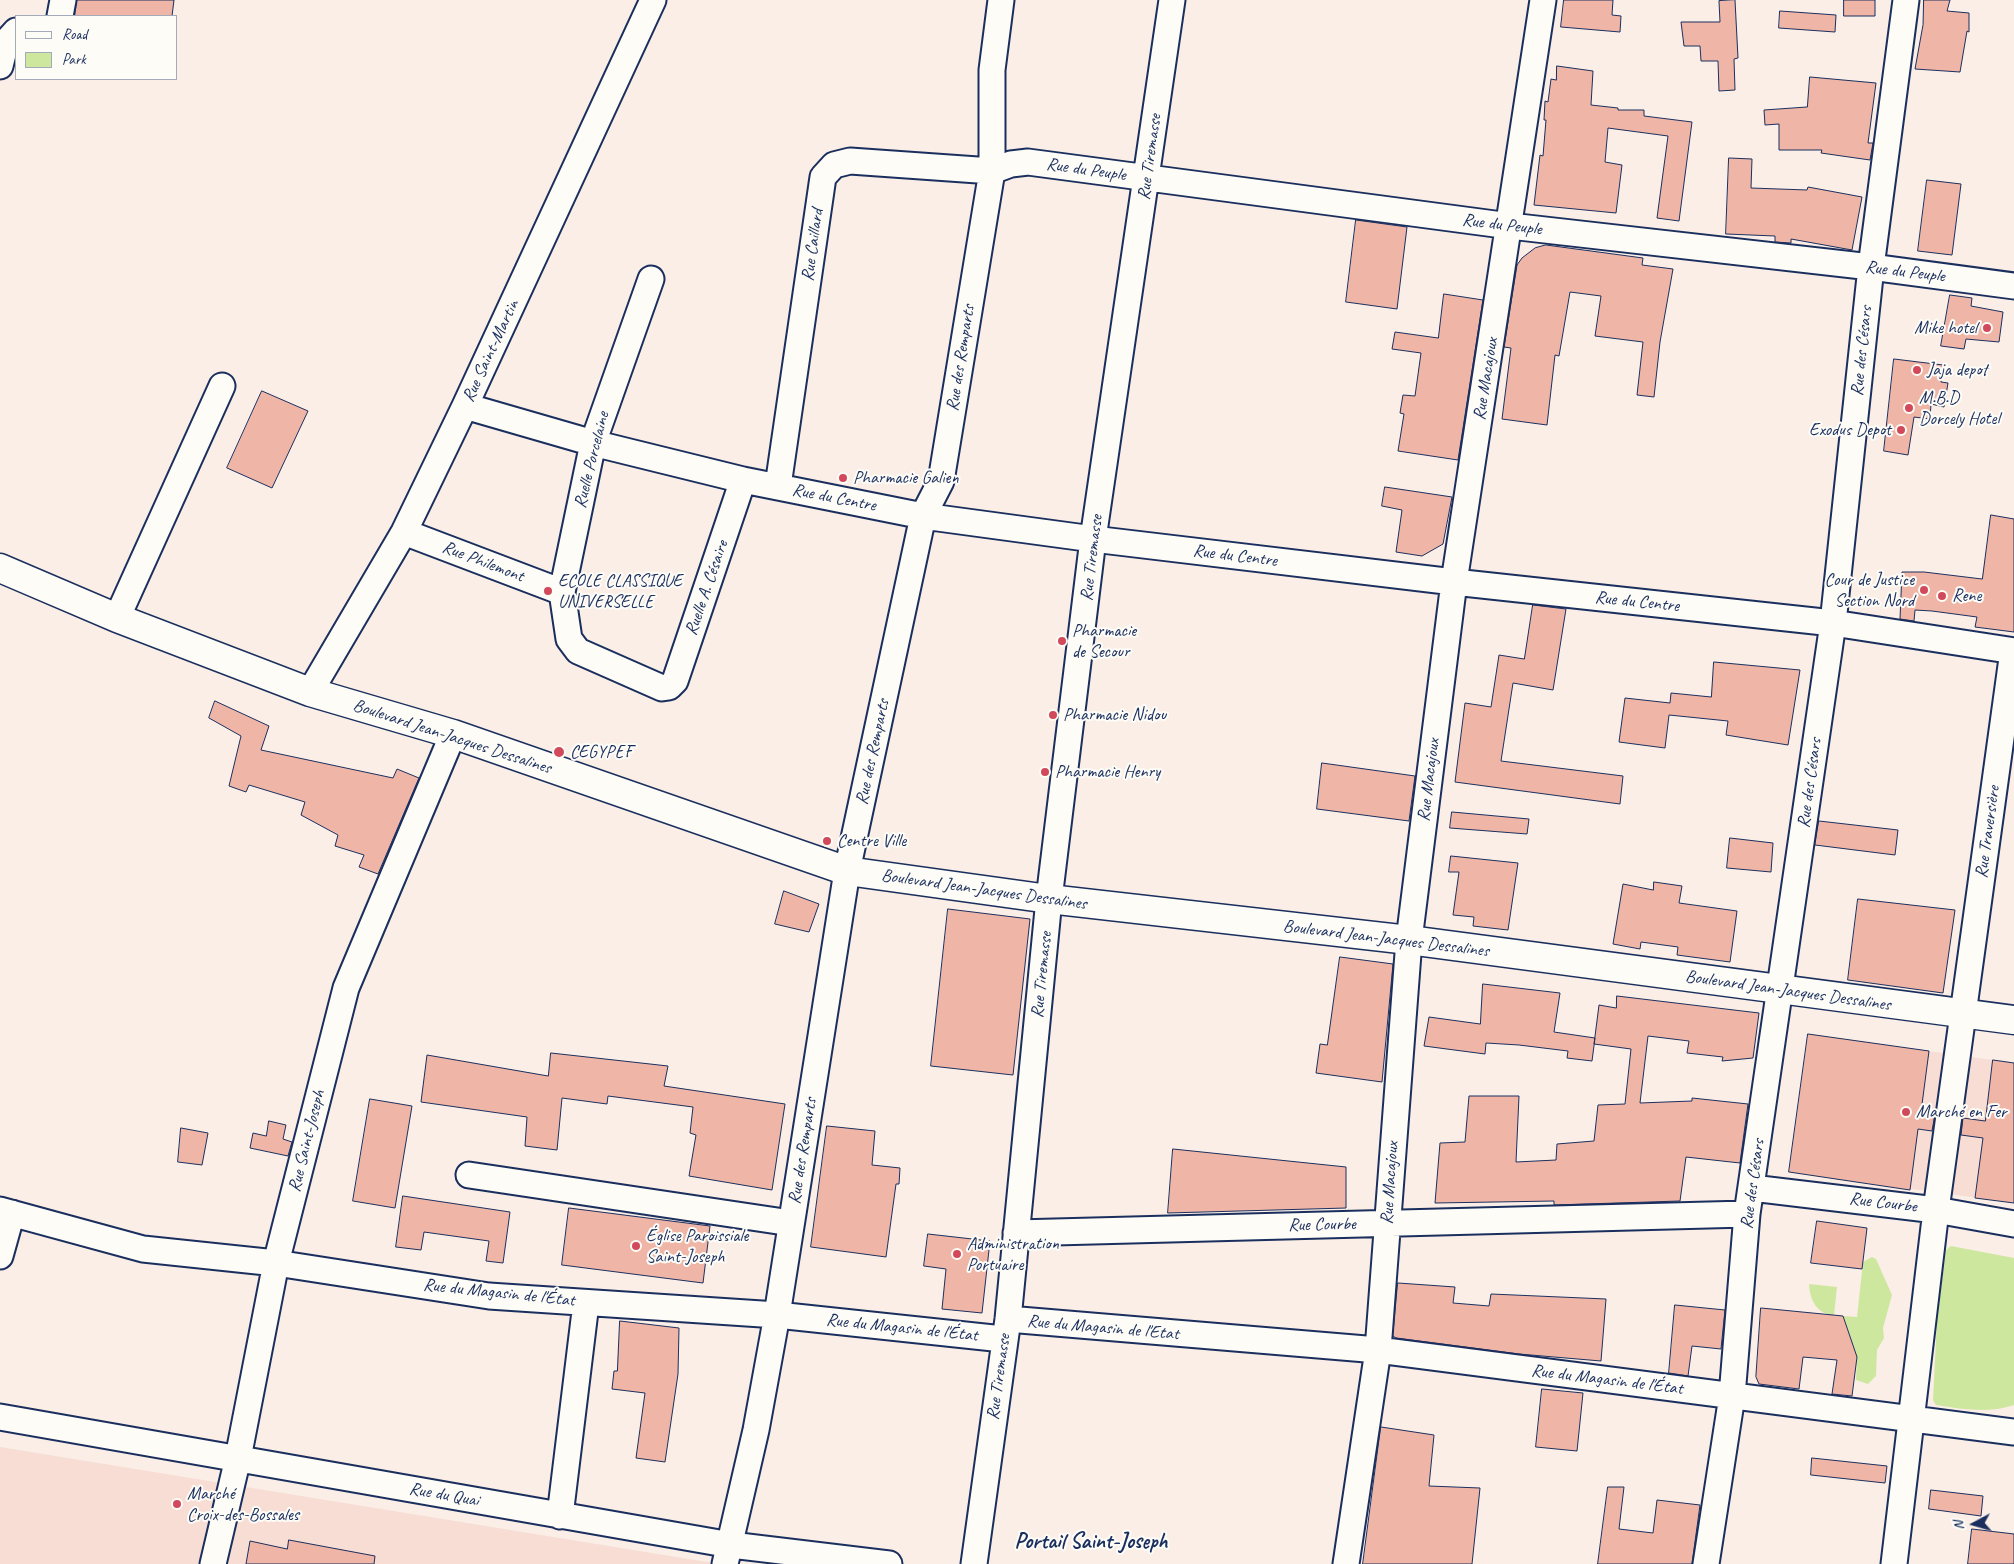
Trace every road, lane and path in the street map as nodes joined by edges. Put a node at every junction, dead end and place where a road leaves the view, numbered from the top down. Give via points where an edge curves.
1 (63, 0) edge
2 (653, 0) edge
3 (1001, 0) edge
4 (1172, 0) edge
5 (1543, 0) edge
6 (1906, 0) edge
7 (60, 15) edge
8 (15, 32) edge
9 (0, 66) edge
10 (992, 171) junction
11 (1147, 179) junction
12 (1510, 226) junction
13 (1871, 268) junction
14 (651, 279) dead end
15 (2014, 286) edge
16 (222, 386) dead end
17 (465, 406) junction
18 (593, 443) junction
19 (744, 480) junction
20 (778, 486) junction
21 (924, 516) junction
22 (404, 532) junction
23 (1093, 539) junction
24 (0, 568) edge
25 (1454, 582) junction
26 (562, 592) junction
27 (117, 618) junction
28 (1833, 623) junction
29 (572, 646) joint
30 (2013, 651) edge
31 (310, 692) junction
32 (453, 734) junction
33 (847, 871) junction
34 (1049, 899) junction
35 (1409, 940) junction
36 (1779, 990) junction
37 (1962, 1014) junction
38 (2014, 1020) edge
39 (468, 1175) dead end
40 (1752, 1188) junction
41 (1936, 1210) junction
42 (6, 1212) edge
43 (1747, 1214) junction
44 (791, 1223) junction
45 (1387, 1223) junction
46 (2014, 1224) edge
47 (1016, 1233) junction
48 (0, 1256) edge
49 (276, 1263) junction
50 (586, 1303) junction
51 (777, 1314) junction
52 (1005, 1329) junction
53 (1199, 1336) joint
54 (1378, 1350) junction
55 (1732, 1396) junction
56 (0, 1417) edge
57 (1912, 1417) junction
58 (2014, 1432) edge
59 (238, 1458) junction
60 (560, 1516) junction
61 (728, 1555) edge
62 (213, 1564) edge
63 (889, 1564) edge
64 (974, 1564) edge
65 (1346, 1564) edge
66 (1706, 1564) edge
67 (1894, 1564) edge

1 - 7 street
2 - 17 street, Rue Saint-Martin
3 - 10 street, Rue des Remparts via 992,70
4 - 11 street, Rue Tiremasse
5 - 12 street, Rue Macajoux
6 - 13 street, Rue des Césars
8 - 9 street via 6,42
10 - 11 street, Rue du Peuple via 1028,162
10 - 20 street, Rue Caillard via 850,161 834,165 822,177
10 - 21 street, Rue des Remparts via 941,481
11 - 12 street, Rue du Peuple
11 - 23 street, Rue Tiremasse
12 - 13 street, Rue du Peuple
12 - 25 street, Rue Macajoux
13 - 15 street, Rue du Peuple
13 - 28 street, Rue des Césars
14 - 18 street, Ruelle Porcelaine
16 - 27 street
17 - 18 street, Rue du Centre
17 - 22 street, Rue Saint-Martin
18 - 19 street, Rue du Centre
18 - 26 street, Ruelle Porcelaine
19 - 20 street, Rue du Centre
19 - 29 street, Ruelle A. Césaire via 674,681 669,687 662,688
20 - 21 street, Rue du Centre
21 - 23 street, Rue du Centre
21 - 33 street, Rue des Remparts
22 - 26 street, Rue Philemont
22 - 31 street, Rue Saint-Martin
23 - 25 street, Rue du Centre
23 - 34 street, Rue Tiremasse
24 - 27 main road, Boulevard Jean-Jacques Dessalines
25 - 28 street, Rue du Centre
25 - 35 street, Rue Macajoux
26 - 29 street, Ruelle Porcelaine
27 - 31 main road, Boulevard Jean-Jacques Dessalines
28 - 30 street, Rue du Centre
28 - 36 street, Rue des Césars
30 - 37 street, Rue Traversière
31 - 32 main road, Boulevard Jean-Jacques Dessalines
32 - 33 main road, Boulevard Jean-Jacques Dessalines
32 - 49 street, Rue Saint-Joseph via 346,988
33 - 34 main road, Boulevard Jean-Jacques Dessalines
33 - 44 street, Rue des Remparts
34 - 35 main road, Boulevard Jean-Jacques Dessalines
34 - 47 street, Rue Tiremasse
35 - 36 main road, Boulevard Jean-Jacques Dessalines
35 - 45 street, Rue Macajoux
36 - 37 main road, Boulevard Jean-Jacques Dessalines
36 - 40 street, Rue des Césars
37 - 38 main road, Boulevard Jean-Jacques Dessalines
37 - 41 street, Rue Traversière
39 - 44 street
40 - 41 street, Rue Courbe
40 - 43 street, Rue des Césars
41 - 46 street, Rue Courbe
41 - 57 street, Rue Traversière
42 - 48 street
42 - 49 street, Rue du Magasin de l'État via 143,1249
43 - 45 street, Rue Courbe
43 - 55 street, Rue des Césars
44 - 51 street, Rue des Remparts
45 - 47 street, Rue Courbe
45 - 54 street, Rue Macajoux
47 - 52 street, Rue Tiremasse
49 - 50 street, Rue du Magasin de l'État via 489,1296
49 - 59 street, Rue Saint-Joseph
50 - 51 street, Rue du Magasin de l'État
50 - 60 street
51 - 52 street, Rue du Magasin de l'État
51 - 61 street, Rue des Remparts via 756,1430
52 - 53 street, Rue du Magasin de l'Etat
52 - 64 street, Rue Tiremasse
53 - 54 street, Rue du Magasin de l'État
54 - 55 street, Rue du Magasin de l'État
54 - 65 street, Rue Macajoux
55 - 57 street, Rue du Magasin de l'État
55 - 66 street, Rue des Césars
56 - 59 street, Rue du Quai
57 - 58 street, Rue du Magasin de l'État
57 - 67 street, Rue Traversière
59 - 60 street, Rue du Quai
59 - 62 street, Rue Saint-Joseph
60 - 61 street, Rue du Quai
61 - 63 street, Rue du Quai

